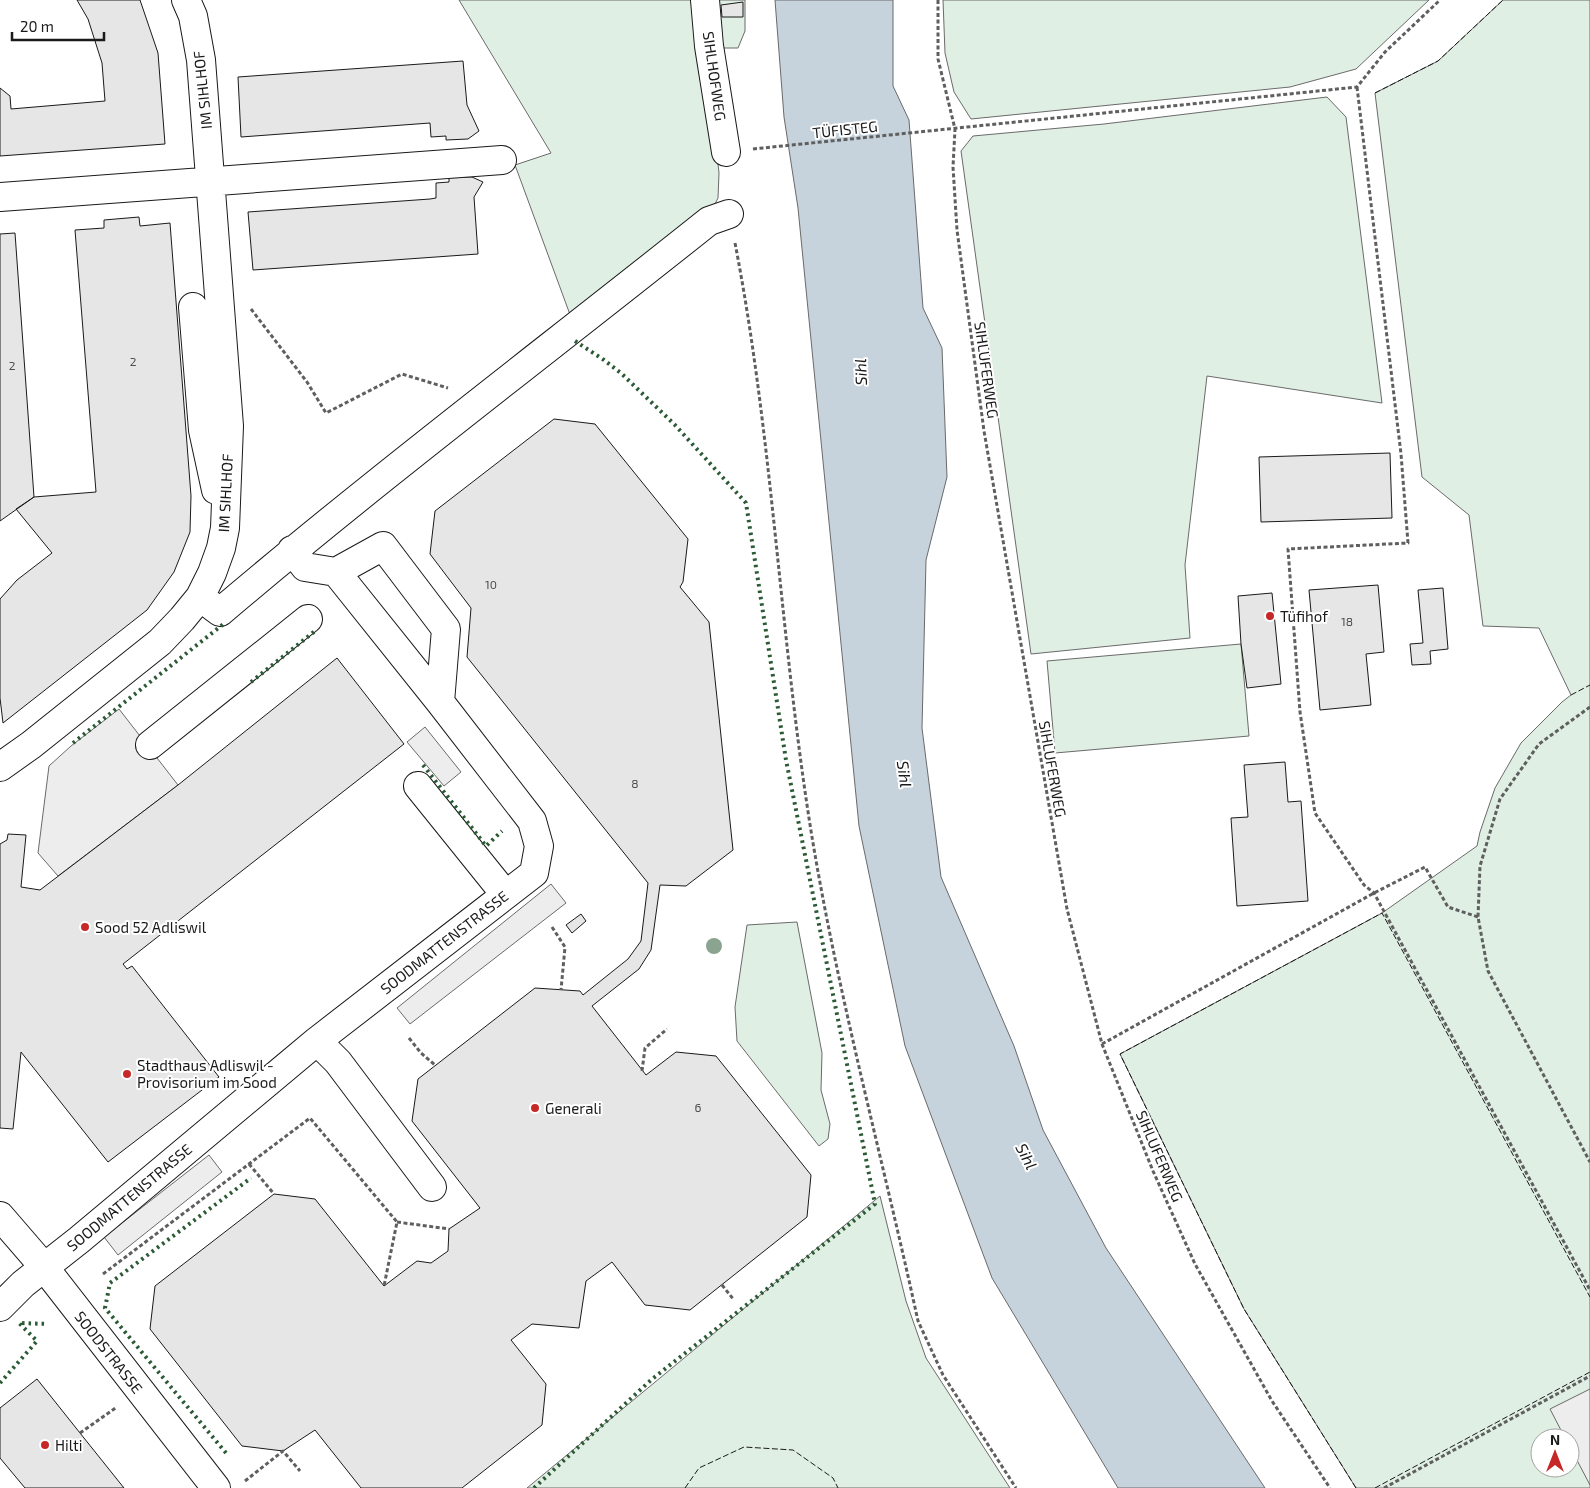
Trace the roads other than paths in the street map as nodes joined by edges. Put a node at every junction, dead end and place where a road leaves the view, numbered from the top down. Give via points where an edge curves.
1 (186, 0) edge
2 (704, 0) edge
3 (736, 151) road end
4 (502, 160) dead end
5 (210, 181) junction
6 (0, 197) edge
7 (729, 214) road end
8 (193, 307) dead end
9 (225, 528) junction
10 (299, 559) junction
11 (336, 572) junction
12 (200, 597) junction
13 (308, 619) dead end
14 (440, 702) junction
15 (150, 745) dead end
16 (0, 767) edge
17 (418, 786) dead end
18 (505, 894) junction
19 (317, 1040) junction
20 (432, 1187) dead end
21 (0, 1216) edge
22 (44, 1267) junction
23 (0, 1307) edge
24 (216, 1488) edge

1 - 5 street, IM SIHLHOF via 193,16 201,60
2 - 3 street, SIHLHOFWEG via 710,46
4 - 5 street
5 - 6 street
5 - 9 street, IM SIHLHOF via 229,426
7 - 10 street via 710,221 476,404
8 - 9 street via 203,430
9 - 12 street, IM SIHLHOF via 212,573
10 - 11 street
10 - 12 street via 220,612
11 - 14 street, SOODMATTENSTRASSE
11 - 14 street via 383,546 446,629
12 - 16 street, IM SIHLHOF via 160,642
13 - 15 street
14 - 18 street, SOODMATTENSTRASSE via 532,821 539,846 534,873
17 - 18 street
18 - 19 street, SOODMATTENSTRASSE
19 - 20 street via 338,1062
19 - 22 street, SOODMATTENSTRASSE
21 - 22 street, SOODSTRASSE
22 - 23 street, SOODMATTENSTRASSE
22 - 24 street, SOODSTRASSE

